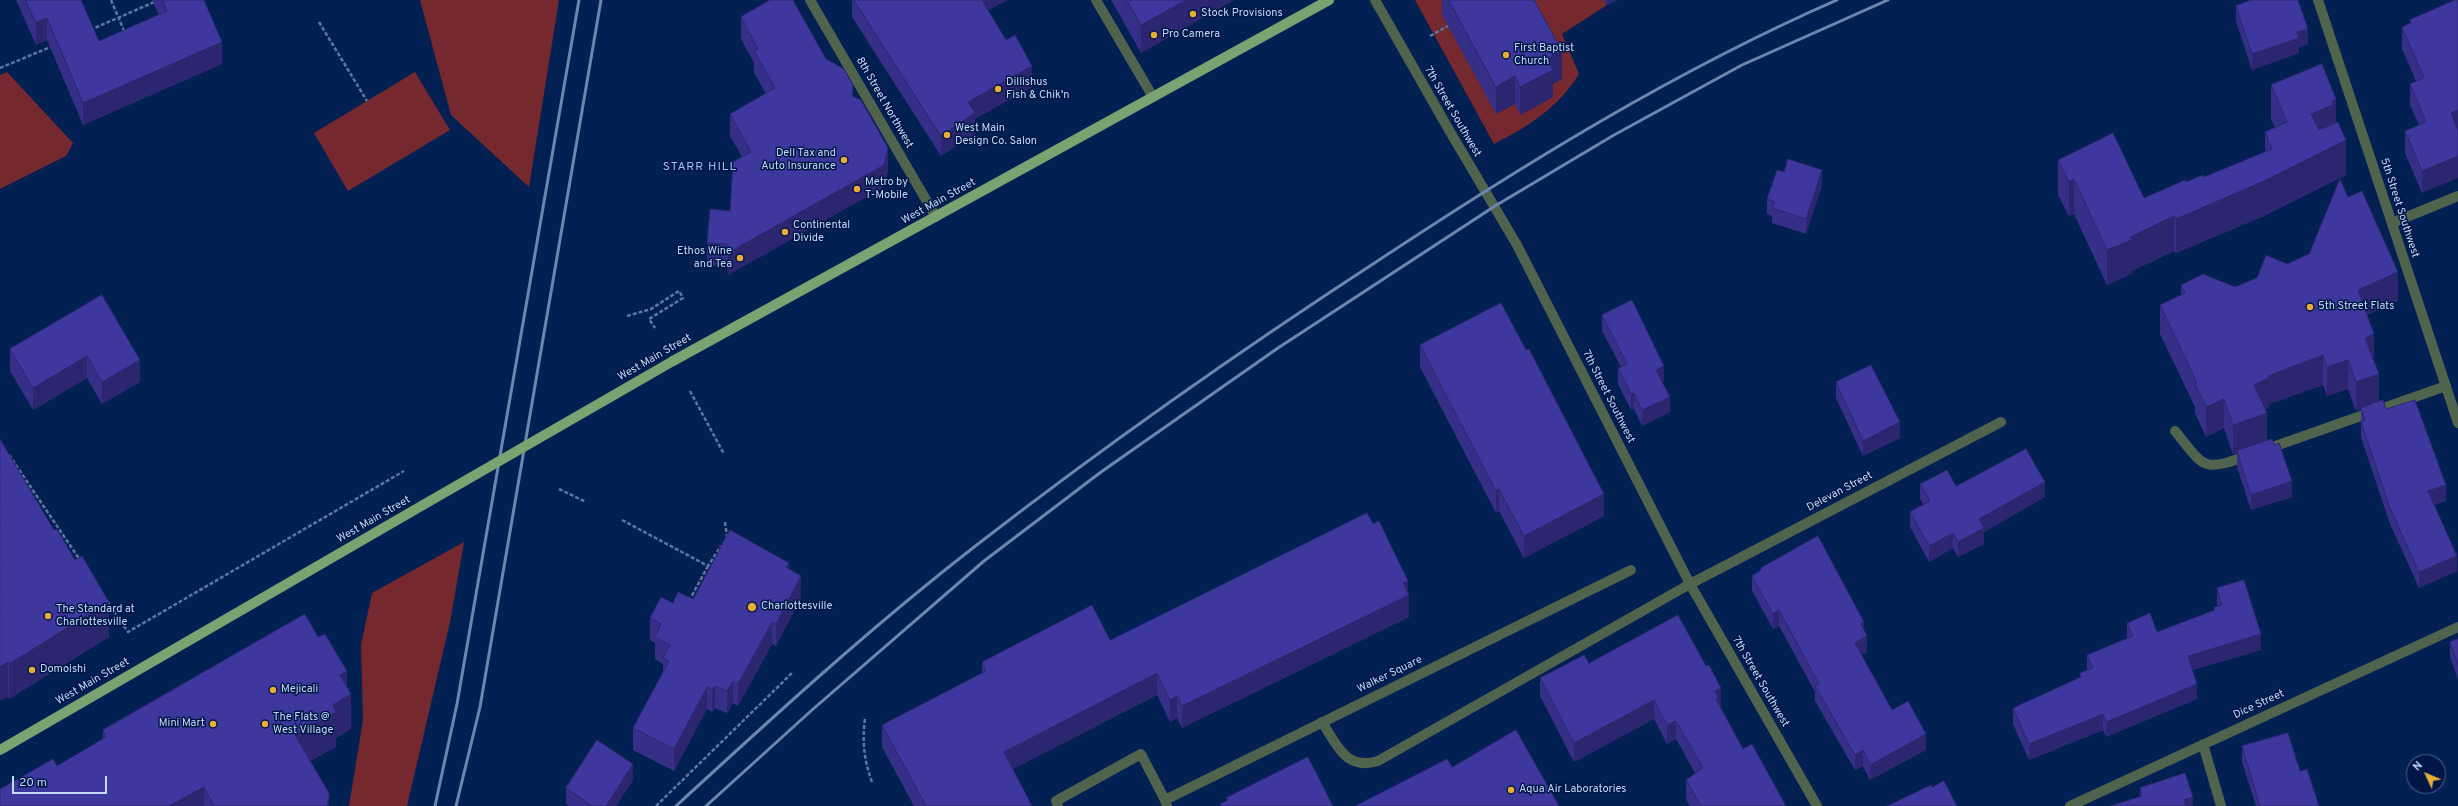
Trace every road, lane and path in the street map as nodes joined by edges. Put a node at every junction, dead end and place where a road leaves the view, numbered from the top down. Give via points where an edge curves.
1 (111, 0) edge
2 (159, 0) edge
3 (810, 0) edge
4 (1096, 0) edge
5 (1329, 0) edge
6 (1375, 0) edge
7 (2318, 0) edge
8 (118, 18) junction
9 (319, 22) dead end
10 (1448, 26) edge
11 (84, 33) edge
12 (127, 36) edge
13 (1430, 36) dead end
14 (56, 44) edge
15 (0, 68) edge
16 (1153, 97) junction
17 (367, 101) dead end
18 (2458, 196) edge
19 (936, 217) junction
20 (2392, 223) junction
21 (627, 316) dead end
22 (655, 328) dead end
23 (2446, 386) junction
24 (690, 391) dead end
25 (2002, 422) dead end
26 (2458, 423) edge
27 (2175, 431) dead end
28 (9, 454) edge
29 (724, 454) dead end
30 (404, 471) dead end
31 (559, 489) dead end
32 (586, 502) dead end
33 (622, 520) dead end
34 (725, 522) dead end
35 (84, 566) edge
36 (708, 566) junction
37 (1631, 570) dead end
38 (1690, 584) junction
39 (106, 599) edge
40 (687, 605) edge
41 (2458, 627) edge
42 (792, 673) dead end
43 (864, 719) dead end
44 (1322, 722) junction
45 (2203, 744) junction
46 (0, 750) edge
47 (872, 782) dead end
48 (1166, 803) edge
49 (656, 806) edge
50 (1058, 806) edge
51 (1817, 806) edge
52 (2070, 806) edge
53 (2221, 806) edge

1 - 8 path
2 - 8 path
3 - 19 street, 8th Street Northwest
4 - 16 street
5 - 16 main road, West Main Street
6 - 38 street, 7th Street Southwest via 1448,130 1517,245
7 - 20 street, 5th Street Southwest
8 - 11 path
8 - 12 path
9 - 17 path
10 - 13 path
14 - 15 path
16 - 19 main road, West Main Street
18 - 20 street
19 - 46 main road, West Main Street, bridge via 673,361
20 - 23 street, 5th Street Southwest
21 - 22 path via 651,309 679,290 683,298 650,319
23 - 26 street, 5th Street Southwest
23 - 27 street via 2220,466 2206,465 2199,460
24 - 29 path
25 - 38 street, Delevan Street
28 - 35 path
30 - 39 path via 128,632
31 - 32 path
33 - 36 path
34 - 36 path via 727,536
36 - 40 path
37 - 44 street, Walker Square
38 - 44 street, Delevan Street via 1378,761 1365,765 1349,760 1340,751
38 - 51 street, 7th Street Southwest
41 - 45 street, Dice Street
42 - 49 path
43 - 47 path via 862,742 865,763
44 - 48 street, Walker Square
45 - 52 street, Dice Street
45 - 53 street
48 - 50 street via 1141,754 1056,801

